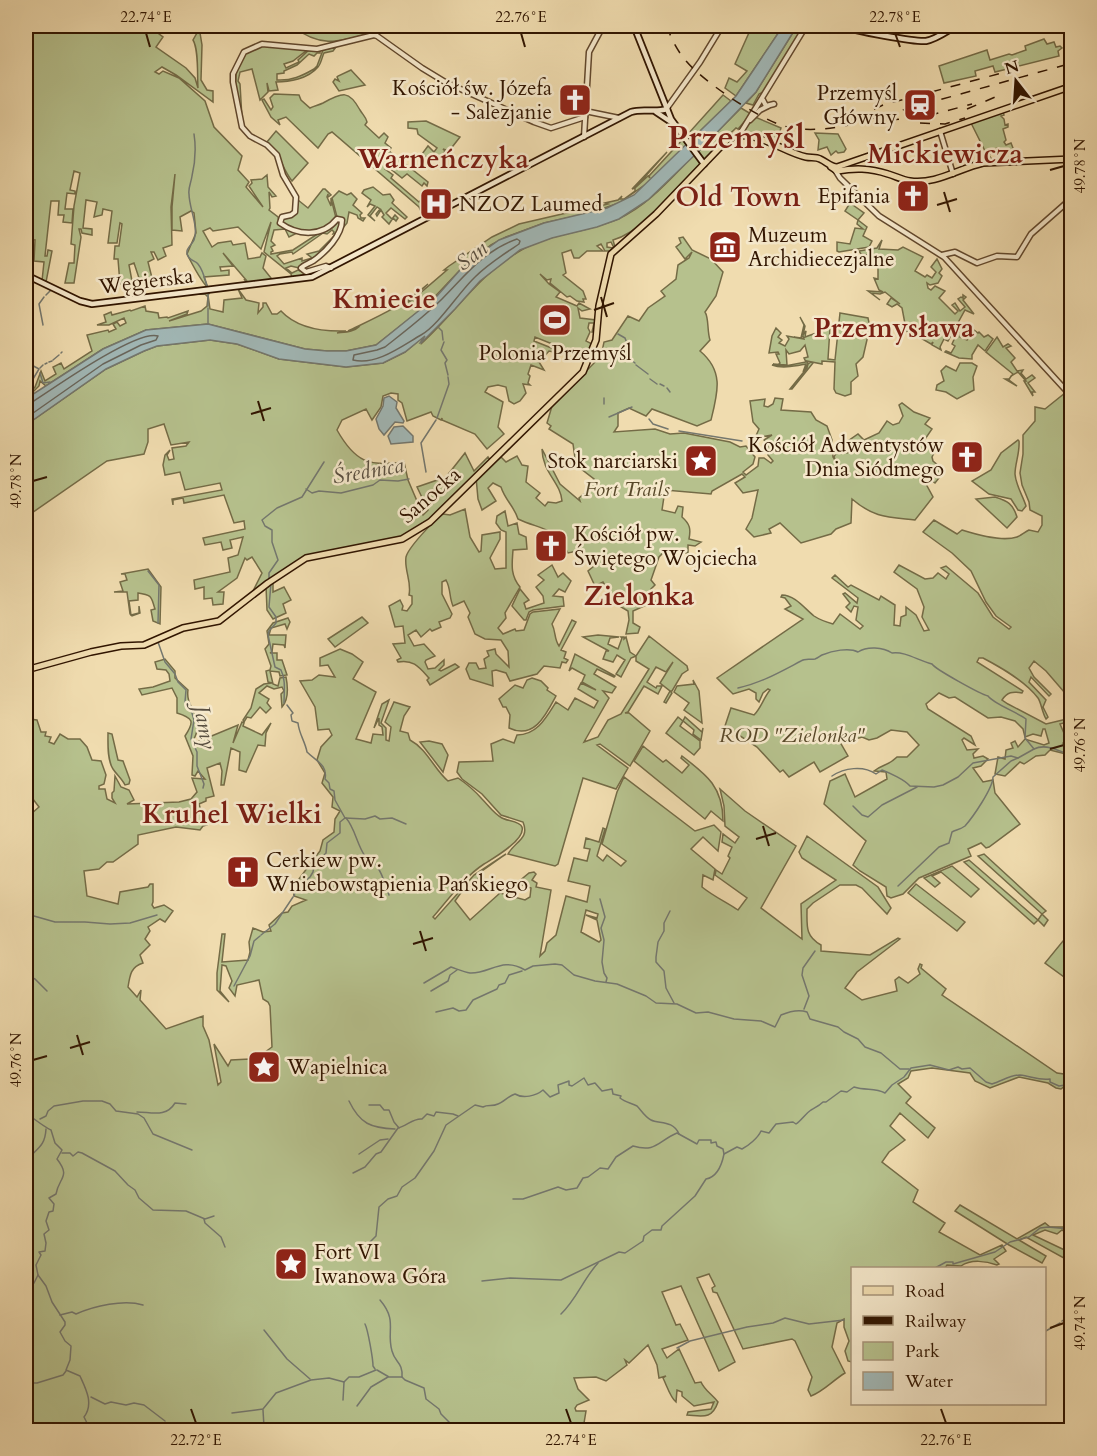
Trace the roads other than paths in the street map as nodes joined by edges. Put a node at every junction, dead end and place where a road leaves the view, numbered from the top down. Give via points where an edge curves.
1 (364, 26) edge
2 (603, 26) edge
3 (634, 26) edge
4 (722, 26) edge
5 (806, 26) edge
6 (843, 26) edge
7 (848, 26) edge
8 (956, 26) edge
9 (373, 34) junction
10 (896, 37) junction
11 (1071, 86) edge
12 (762, 99) junction
13 (664, 101) junction
14 (672, 102) junction
15 (774, 104) dead end
16 (768, 106) junction
17 (667, 109) junction
18 (585, 111) junction
19 (653, 111) junction
20 (585, 117) junction
21 (619, 118) junction
22 (749, 118) junction
23 (578, 119) junction
24 (671, 122) junction
25 (745, 124) junction
26 (584, 125) junction
27 (678, 129) junction
28 (940, 131) junction
29 (737, 136) junction
30 (584, 137) junction
31 (772, 144) junction
32 (1071, 159) edge
33 (704, 161) junction
34 (852, 165) junction
35 (834, 169) junction
36 (953, 174) junction
37 (1071, 198) edge
38 (942, 255) junction
39 (331, 268) junction
40 (26, 275) edge
41 (1071, 397) edge
42 (121, 642) dead end
43 (130, 645) junction
44 (26, 670) edge

1 - 9 street
2 - 18 street via 589,52
3 - 13 main road
4 - 14 street
5 - 12 street
6 - 10 main road
7 - 10 main road
8 - 10 main road via 928,40
9 - 23 street via 445,82 541,125 551,128
9 - 39 street via 317,49 261,44 247,51 234,72 241,122 250,136 275,152 296,195 295,210 282,217 281,224 311,233 342,220 329,247 301,268 304,272
11 - 28 main road
12 - 16 street
12 - 22 street
13 - 14 street
13 - 17 main road
14 - 17 street
15 - 16 street
16 - 25 street
17 - 19 main road, Węgierska
17 - 24 main road
17 - 27 main road
18 - 20 street
18 - 21 street
18 - 23 street
19 - 21 main road, Węgierska via 637,110
19 - 24 main road
20 - 23 street
20 - 26 street
21 - 30 main road, Węgierska
22 - 25 street
22 - 29 street
23 - 26 street
24 - 27 main road
25 - 29 street
26 - 30 street
27 - 33 main road
28 - 34 main road
28 - 36 street
29 - 31 main road
29 - 31 main road
29 - 33 main road, Sanocka
30 - 39 main road, Węgierska
31 - 35 main road via 820,159
32 - 36 main road via 993,162
33 - 43 main road, Sanocka via 643,227 611,254 598,310 596,340 583,372 441,513 402,539 306,558 214,623 183,628 147,644
34 - 35 main road
34 - 36 main road via 912,182
35 - 38 street via 879,216
37 - 38 street via 1032,234 1019,255 996,256 978,263 956,252
38 - 41 street
39 - 40 main road, Węgierska via 304,279 92,304
42 - 43 main road
43 - 44 main road, Sanocka

